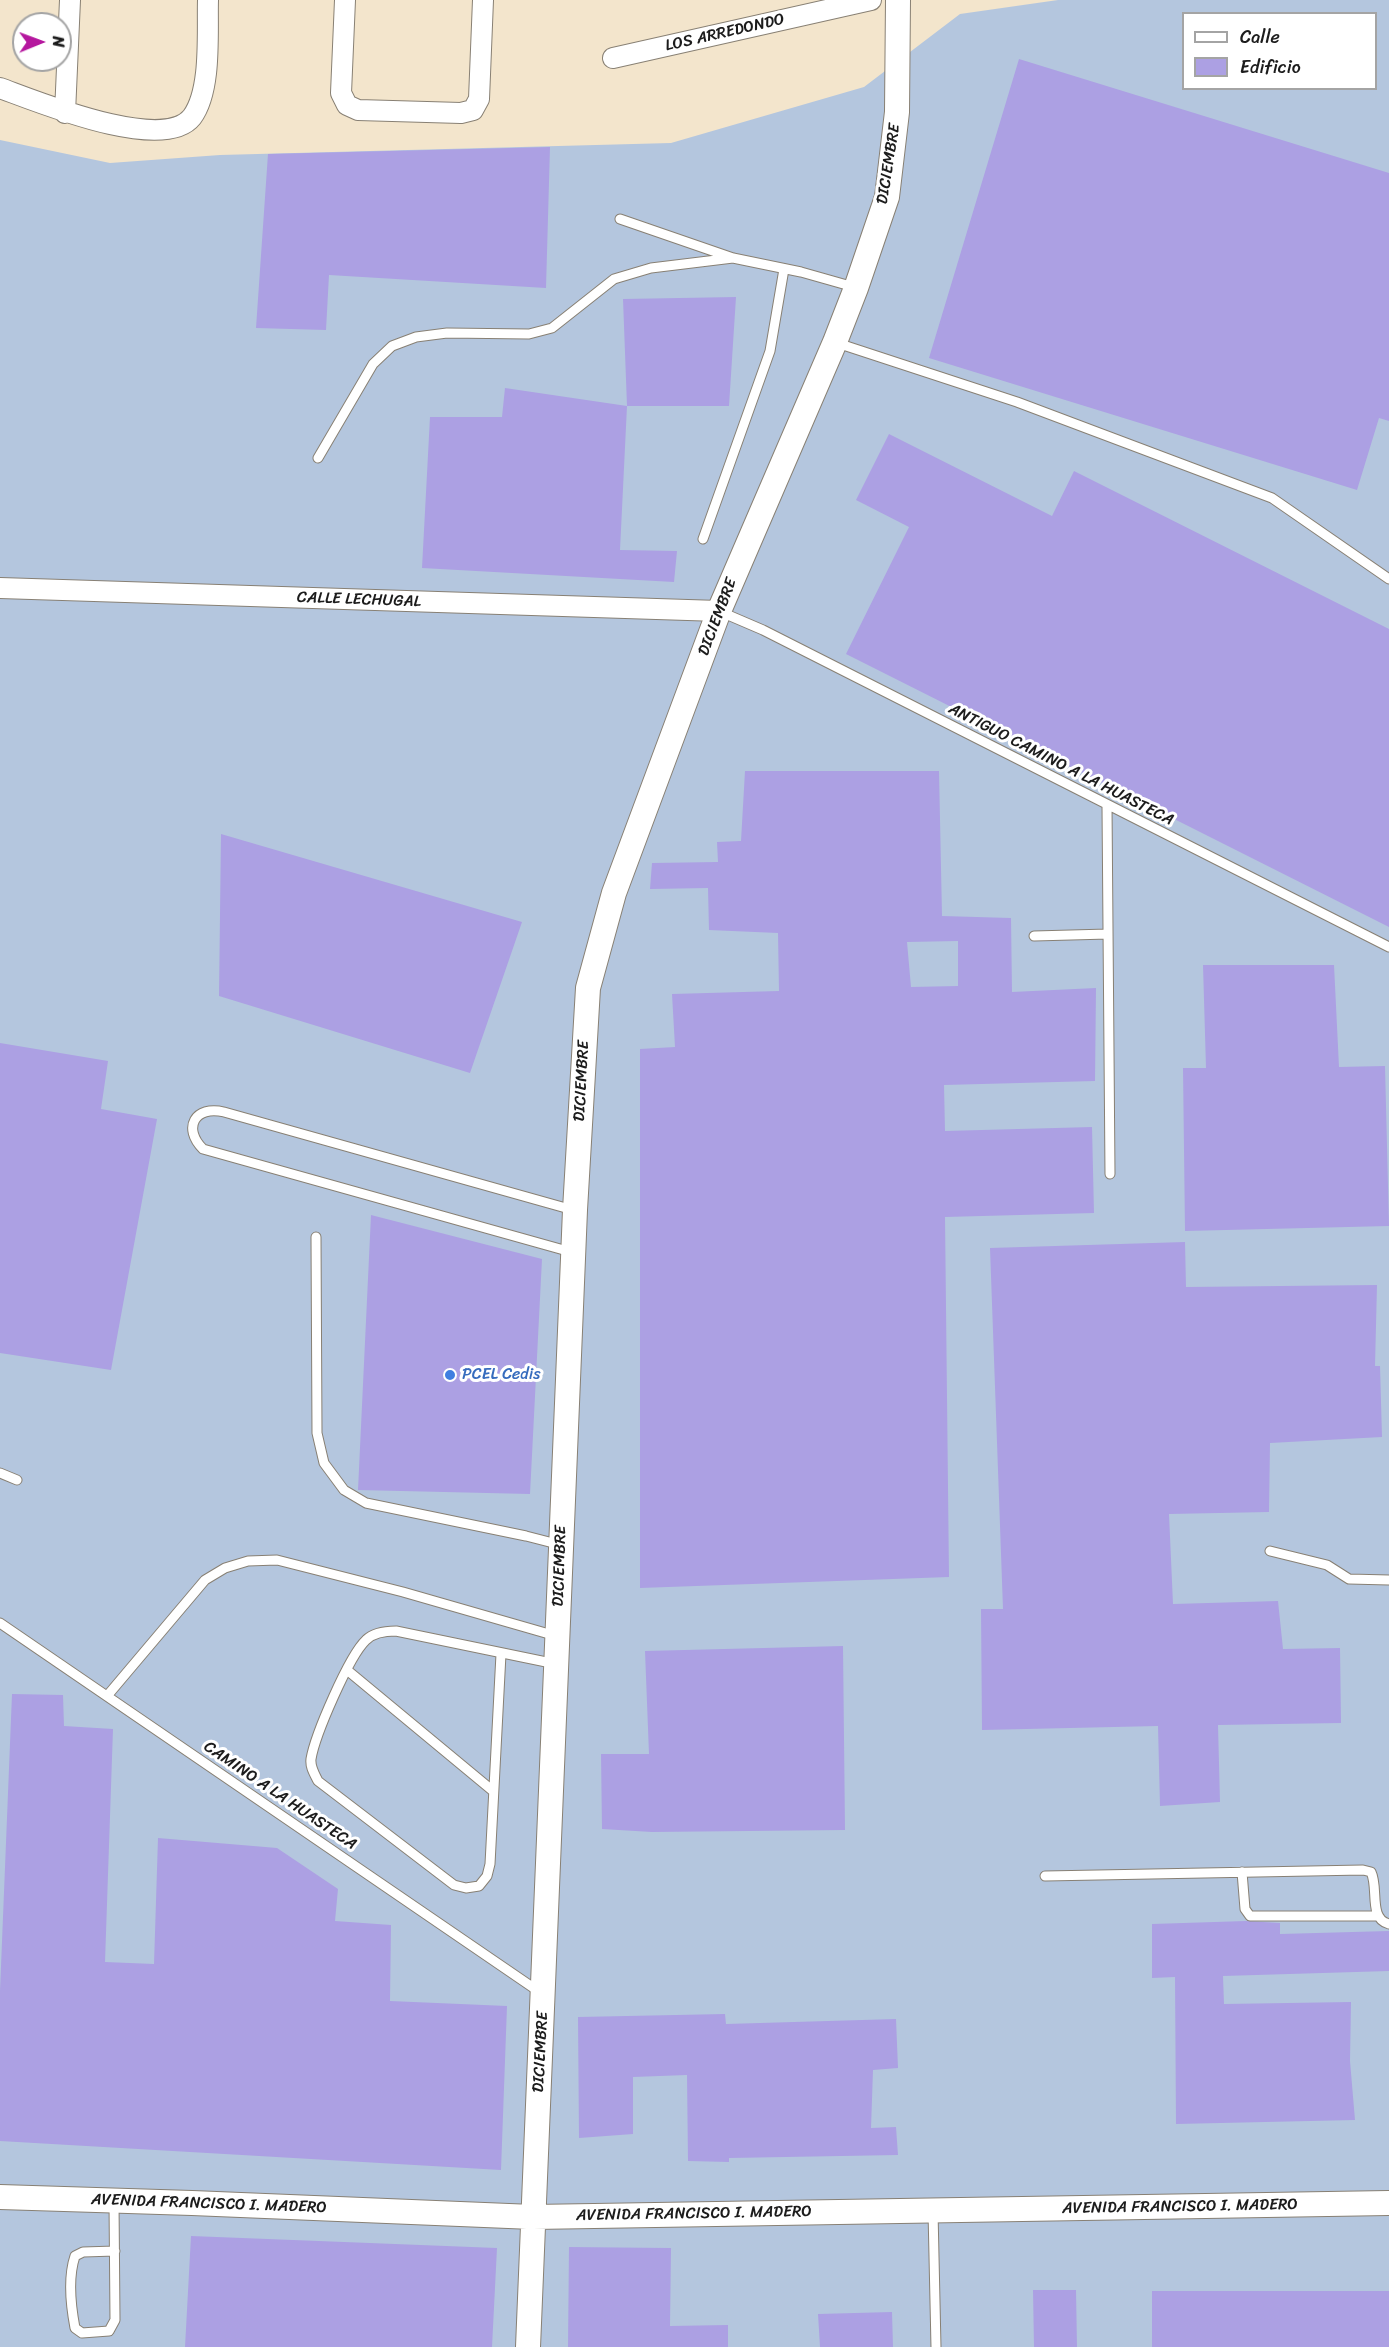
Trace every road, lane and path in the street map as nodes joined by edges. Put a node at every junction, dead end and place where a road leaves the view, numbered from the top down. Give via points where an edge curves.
1 (70, 0) edge
2 (208, 0) edge
3 (345, 0) edge
4 (483, 0) edge
5 (872, 0) edge
6 (898, 0) edge
7 (613, 58) dead end
8 (0, 88) edge
9 (65, 113) junction
10 (620, 219) dead end
11 (733, 258) junction
12 (784, 268) junction
13 (856, 288) junction
14 (835, 342) junction
15 (318, 458) dead end
16 (703, 539) dead end
17 (1389, 579) edge
18 (0, 588) edge
19 (719, 611) junction
20 (1107, 806) junction
21 (1108, 934) junction
22 (1034, 936) dead end
23 (1389, 947) edge
24 (1110, 1174) dead end
25 (575, 1210) junction
26 (316, 1237) dead end
27 (573, 1253) junction
28 (0, 1473) edge
29 (17, 1480) dead end
30 (561, 1545) junction
31 (1270, 1551) dead end
32 (1389, 1580) edge
33 (0, 1623) edge
34 (557, 1636) junction
35 (501, 1654) junction
36 (556, 1664) junction
37 (347, 1671) junction
38 (107, 1696) junction
39 (493, 1791) junction
40 (1242, 1872) junction
41 (1045, 1876) dead end
42 (1377, 1916) junction
43 (1389, 1924) edge
44 (543, 1994) junction
45 (0, 2198) edge
46 (114, 2201) junction
47 (1389, 2203) edge
48 (933, 2211) junction
49 (533, 2217) junction
50 (115, 2251) junction
51 (528, 2347) edge
52 (936, 2347) edge

1 - 9 street
2 - 9 street via 206,69 191,118 176,128 151,129 110,125
3 - 4 street via 341,93 347,105 358,110 461,114 473,110 479,99
5 - 7 street, LOS ARREDONDO
6 - 13 street, DICIEMBRE via 897,112 887,197
8 - 9 street
10 - 11 lane
11 - 12 lane
11 - 15 lane via 651,268 614,279 552,328 529,334 447,333 416,337 392,346 373,364
12 - 13 lane
12 - 16 lane via 770,351
13 - 14 street, DICIEMBRE
14 - 17 lane via 1017,402 1272,498
14 - 19 street, DICIEMBRE
18 - 19 street, CALLE LECHUGAL
19 - 20 lane, ANTIGUO CAMINO A LA HUASTECA
19 - 25 street, DICIEMBRE via 614,893 588,988
20 - 21 lane
20 - 23 lane, ANTIGUO CAMINO A LA HUASTECA
21 - 22 lane
21 - 24 lane
25 - 27 street, DICIEMBRE
25 - 27 lane via 224,1112 204,1111 194,1120 196,1142 203,1149
26 - 30 lane via 317,1433 324,1463 344,1490 366,1503
27 - 30 street, DICIEMBRE
28 - 29 lane
30 - 34 street, DICIEMBRE
31 - 32 lane via 1326,1565 1349,1579
33 - 38 lane, CAMINO A LA HUASTECA
34 - 36 street, DICIEMBRE
34 - 38 lane via 277,1560 248,1562 225,1568 205,1580
35 - 36 lane
35 - 37 lane via 396,1631 382,1632 367,1639
35 - 39 lane
36 - 44 street, DICIEMBRE
37 - 39 lane
37 - 39 lane via 314,1749 311,1761 318,1780 454,1885 466,1888 479,1886 487,1876
38 - 44 lane, CAMINO A LA HUASTECA
40 - 41 lane
40 - 42 lane via 1245,1910 1250,1916
40 - 42 lane via 1371,1872
42 - 43 lane
44 - 49 street, DICIEMBRE
45 - 46 street, AVENIDA FRANCISCO I. MADERO
46 - 49 street, AVENIDA FRANCISCO I. MADERO
46 - 50 lane
47 - 48 street, AVENIDA FRANCISCO I. MADERO
48 - 49 street, AVENIDA FRANCISCO I. MADERO
48 - 52 lane
49 - 51 street, DICIEMBRE
50 - 50 lane via 115,2320 109,2331 82,2333 75,2328 73,2319 75,2256

